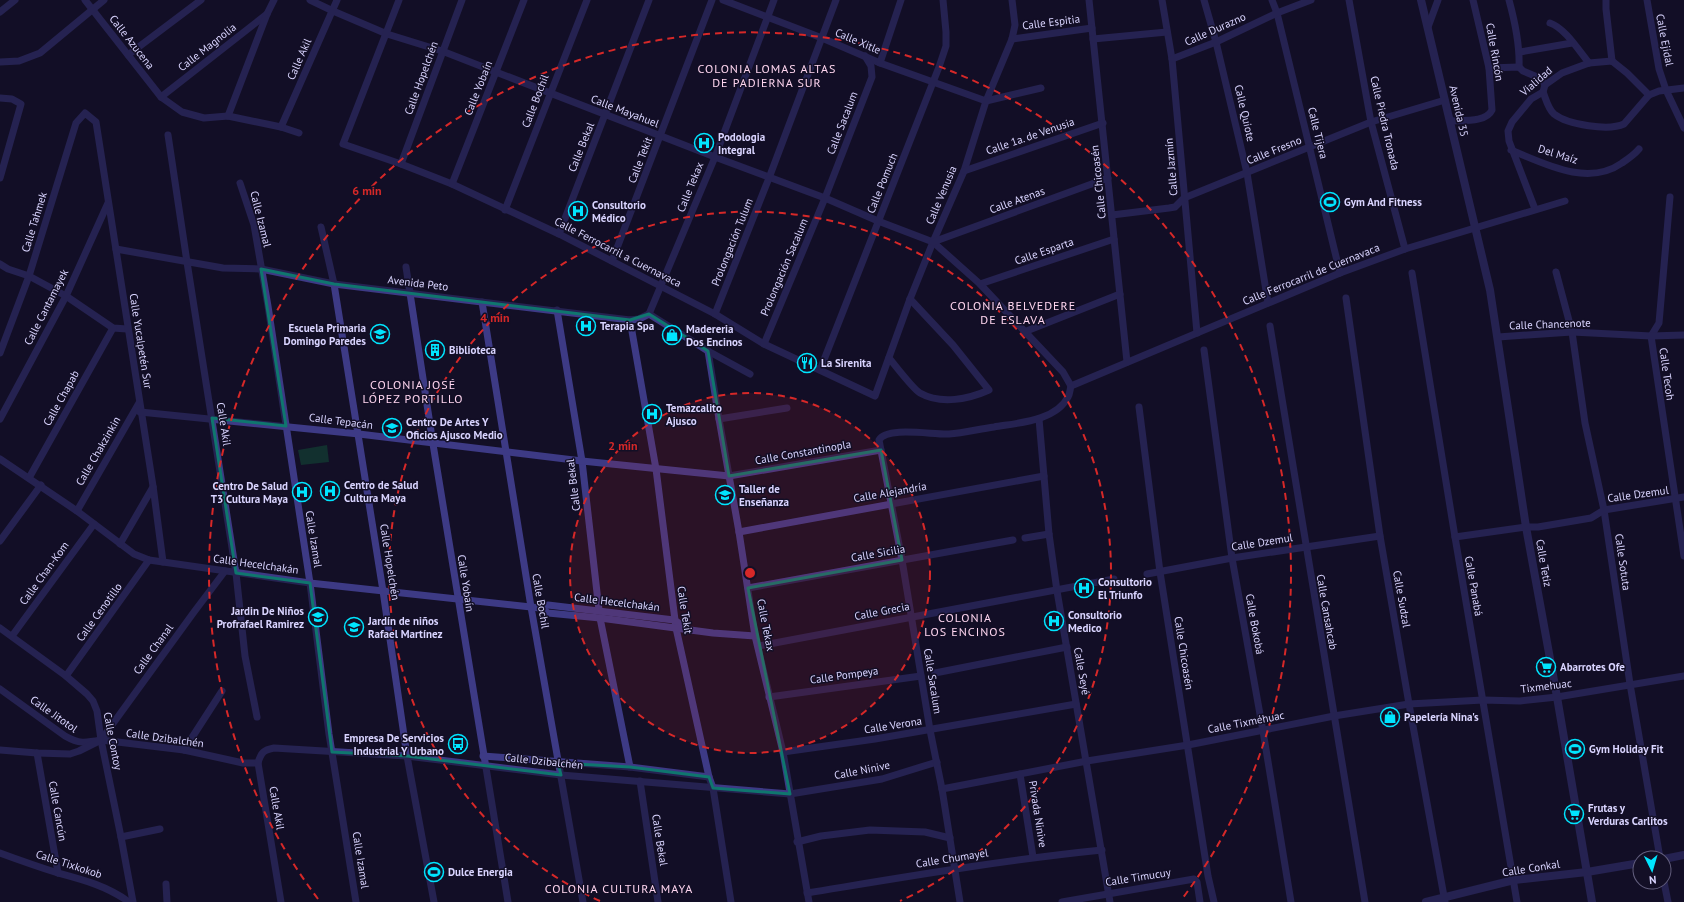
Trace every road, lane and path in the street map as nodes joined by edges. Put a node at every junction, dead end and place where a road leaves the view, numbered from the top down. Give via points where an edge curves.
1 (15, 0) edge
2 (85, 0) edge
3 (104, 0) edge
4 (201, 0) edge
5 (274, 0) edge
6 (310, 0) edge
7 (337, 0) edge
8 (399, 0) edge
9 (462, 0) edge
10 (524, 0) edge
11 (587, 0) edge
12 (649, 0) edge
13 (712, 0) edge
14 (723, 0) edge
15 (774, 0) edge
16 (836, 0) edge
17 (901, 0) edge
18 (942, 0) edge
19 (1012, 0) edge
20 (1089, 0) edge
21 (1162, 0) edge
22 (1204, 0) edge
23 (1272, 0) edge
24 (1311, 0) edge
25 (1349, 0) edge
26 (1421, 0) edge
27 (1438, 0) edge
28 (1473, 0) edge
29 (1509, 0) edge
30 (1606, 0) edge
31 (1647, 0) edge
32 (92, 9) junction
33 (332, 11) junction
34 (0, 12) edge
35 (1276, 13) junction
36 (267, 14) junction
37 (768, 17) junction
38 (1550, 24) dead end
39 (1428, 27) junction
40 (1092, 28) junction
41 (1167, 32) junction
42 (387, 34) junction
43 (822, 38) junction
44 (1012, 38) junction
45 (1093, 39) junction
46 (1216, 42) junction
47 (1572, 43) junction
48 (442, 51) junction
49 (1520, 52) junction
50 (128, 55) junction
51 (865, 56) junction
52 (1172, 59) junction
53 (1612, 61) junction
54 (0, 62) edge
55 (880, 63) junction
56 (1589, 63) junction
57 (1518, 67) junction
58 (1489, 68) junction
59 (497, 73) junction
60 (934, 82) junction
61 (1041, 88) dead end
62 (1544, 88) junction
63 (1684, 88) edge
64 (1666, 90) junction
65 (550, 93) junction
66 (1649, 95) junction
67 (161, 97) junction
68 (0, 98) edge
69 (1444, 100) junction
70 (986, 101) junction
71 (606, 115) junction
72 (228, 116) junction
73 (1450, 121) junction
74 (96, 122) joint
75 (1371, 122) junction
76 (1102, 123) junction
77 (281, 127) junction
78 (1684, 128) edge
79 (299, 133) dead end
80 (168, 135) dead end
81 (661, 136) junction
82 (1310, 147) junction
83 (1638, 149) dead end
84 (1511, 150) junction
85 (715, 157) junction
86 (401, 164) junction
87 (964, 171) junction
88 (1247, 173) junction
89 (0, 178) edge
90 (769, 178) junction
91 (1108, 178) junction
92 (240, 182) dead end
93 (452, 184) junction
94 (1670, 197) dead end
95 (825, 198) junction
96 (1184, 198) junction
97 (1565, 201) dead end
98 (108, 203) junction
99 (1535, 209) junction
100 (505, 210) junction
101 (1112, 215) junction
102 (878, 221) junction
103 (321, 227) dead end
104 (1475, 228) junction
105 (559, 234) junction
106 (1114, 239) junction
107 (933, 242) junction
108 (116, 249) junction
109 (1405, 249) junction
110 (612, 261) junction
111 (187, 262) junction
112 (0, 264) edge
113 (406, 266) dead end
114 (261, 269) junction
115 (1556, 272) dead end
116 (1340, 273) junction
117 (1412, 273) dead end
118 (29, 276) junction
119 (334, 284) junction
120 (980, 284) junction
121 (661, 287) junction
122 (411, 293) junction
123 (1120, 294) junction
124 (66, 296) junction
125 (1346, 298) dead end
126 (910, 299) junction
127 (482, 302) junction
128 (1268, 303) junction
129 (557, 310) junction
130 (649, 314) junction
131 (715, 314) junction
132 (630, 320) junction
133 (1270, 326) dead end
134 (113, 328) junction
135 (127, 329) junction
136 (1024, 332) junction
137 (1572, 332) junction
138 (1197, 333) junction
139 (1684, 334) edge
140 (1651, 336) junction
141 (1498, 337) junction
142 (764, 344) junction
143 (1204, 350) dead end
144 (708, 351) junction
145 (0, 353) edge
146 (889, 358) junction
147 (1127, 362) junction
148 (820, 370) junction
149 (750, 374) dead end
150 (1071, 386) junction
151 (875, 396) joint
152 (139, 403) junction
153 (1139, 407) dead end
154 (787, 408) dead end
155 (140, 412) junction
156 (212, 418) junction
157 (718, 419) junction
158 (1039, 419) junction
159 (0, 420) edge
160 (286, 426) junction
161 (359, 434) junction
162 (433, 444) junction
163 (881, 450) junction
164 (506, 451) junction
165 (0, 459) edge
166 (582, 461) junction
167 (656, 469) junction
168 (729, 476) junction
169 (1044, 476) junction
170 (29, 478) junction
171 (41, 486) junction
172 (153, 486) junction
173 (1684, 498) edge
174 (1675, 499) junction
175 (892, 503) junction
176 (1604, 510) junction
177 (77, 511) junction
178 (94, 524) junction
179 (1526, 527) junction
180 (740, 532) junction
181 (1049, 534) junction
182 (1380, 536) junction
183 (1455, 537) junction
184 (1025, 538) dead end
185 (1013, 540) dead end
186 (0, 541) edge
187 (120, 544) junction
188 (1305, 546) junction
189 (1684, 556) edge
190 (1232, 558) junction
191 (149, 560) junction
192 (902, 560) junction
193 (163, 562) junction
194 (226, 571) junction
195 (1160, 572) junction
196 (236, 573) junction
197 (1147, 574) dead end
198 (1114, 579) dead end
199 (310, 583) junction
200 (748, 588) junction
201 (383, 591) junction
202 (1057, 591) junction
203 (458, 599) junction
204 (530, 607) junction
205 (540, 608) junction
206 (599, 610) junction
207 (911, 617) junction
208 (600, 618) junction
209 (674, 620) junction
210 (0, 628) edge
211 (676, 628) junction
212 (690, 630) junction
213 (12, 636) junction
214 (756, 636) junction
215 (759, 646) junction
216 (1067, 647) junction
217 (935, 673) dead end
218 (66, 676) junction
219 (921, 676) junction
220 (1684, 676) edge
221 (1630, 684) junction
222 (0, 689) edge
223 (222, 691) dead end
224 (769, 697) junction
225 (1558, 697) junction
226 (1483, 700) junction
227 (1076, 704) junction
228 (1409, 704) junction
229 (1334, 716) junction
230 (257, 717) dead end
231 (930, 730) junction
232 (1263, 731) junction
233 (101, 740) junction
234 (1188, 745) junction
235 (0, 750) edge
236 (184, 750) junction
237 (332, 752) junction
238 (783, 752) junction
239 (37, 753) junction
240 (407, 756) junction
241 (483, 756) junction
242 (1087, 761) junction
243 (937, 762) junction
244 (258, 763) junction
245 (558, 763) junction
246 (485, 766) junction
247 (630, 767) junction
248 (1020, 774) junction
249 (561, 775) junction
250 (709, 777) junction
251 (640, 781) junction
252 (714, 788) junction
253 (942, 789) junction
254 (790, 794) junction
255 (160, 830) dead end
256 (122, 837) junction
257 (950, 838) junction
258 (797, 842) junction
259 (1102, 850) junction
260 (1659, 850) edge
261 (0, 853) edge
262 (1684, 855) edge
263 (1033, 857) junction
264 (1672, 857) edge
265 (1632, 864) edge
266 (955, 868) junction
267 (1587, 872) junction
268 (58, 873) junction
269 (1514, 880) junction
270 (166, 884) dead end
271 (1666, 890) edge
272 (807, 893) junction
273 (1109, 893) junction
274 (1444, 900) edge
275 (129, 902) edge
276 (133, 902) edge
277 (167, 902) edge
278 (281, 902) edge
279 (356, 902) edge
280 (434, 902) edge
281 (508, 902) edge
282 (583, 902) edge
283 (658, 902) edge
284 (731, 902) edge
285 (809, 902) edge
286 (960, 902) edge
287 (1062, 902) edge
288 (1110, 902) edge
289 (1200, 902) edge
290 (1214, 902) edge
291 (1291, 902) edge
292 (1365, 902) edge
293 (1426, 902) edge
294 (1517, 902) edge
295 (1592, 902) edge
296 (1668, 902) edge

1 - 34 street
2 - 32 street, Calle Azucena
3 - 32 street
4 - 50 street
5 - 36 street
6 - 33 street, Calle Mayahuel
7 - 33 street, Calle Akil
8 - 42 street
9 - 48 street, Calle Hopelchén
10 - 59 street, Calle Yobaín
11 - 65 street, Calle Bochil
12 - 71 street, Calle Bekal
13 - 81 street, Calle Tekit
14 - 37 street, Calle Xitle
15 - 37 street, Calle Tekax
16 - 43 street, Prolongación Tulum
17 - 55 street
18 - 60 street, Calle Pomuch via 946,46
19 - 44 street, Calle Venusia via 1015,24
20 - 40 street, Calle Chicoasén
21 - 41 street, Calle Jazmín
22 - 46 street, Calle Quiote
23 - 35 street, Calle Tijera
24 - 35 street, Calle Durazno
25 - 75 street, Calle Piedra Tronada
26 - 39 street, Avenida 35
27 - 39 street
28 - 58 street, Calle Rincón
29 - 49 street
30 - 53 street
31 - 64 street, Calle Ejidal via 1659,69
32 - 50 street, Calle Azucena
32 - 54 street via 40,53 19,61
33 - 42 street, Calle Mayahuel
33 - 77 street, Calle Akil
35 - 46 street, Calle Durazno
35 - 82 street, Calle Tijera
36 - 67 street, Calle Magnolia
36 - 72 street
37 - 43 street, Calle Xitle
37 - 85 street, Calle Tekax
38 - 47 street via 1565,33
39 - 69 street, Avenida 35
40 - 44 street, Calle Espitia
40 - 45 street, Calle Chicoasén
41 - 45 street
41 - 52 street, Calle Jazmín
42 - 48 street, Calle Mayahuel
42 - 86 street, Calle Ferrocarril a Cuernavaca via 343,144
43 - 51 street, Calle Xitle
43 - 90 street, Prolongación Tulum
44 - 70 street, Calle Venusia
45 - 76 street, Calle Chicoasén
46 - 52 street, Calle Durazno
46 - 88 street, Calle Quiote
47 - 49 street
47 - 56 street
48 - 59 street, Calle Mayahuel
48 - 86 street, Calle Hopelchén
49 - 57 street
50 - 67 street, Calle Azucena
51 - 55 street, Calle Xitle
51 - 95 street, Calle Sacalum via 871,66 872,78
52 - 96 street, Calle Jazmín
53 - 56 street, Vialidad
53 - 66 street
55 - 60 street, Calle Xitle
56 - 62 street, Vialidad via 1562,73
57 - 58 street
57 - 62 street via 1542,78
58 - 73 street, Calle Rincón via 1492,110 1490,115 1484,118
59 - 65 street, Calle Mayahuel
59 - 93 street, Calle Yobaín
60 - 70 street, Calle Xitle
60 - 102 street, Calle Pomuch
61 - 70 street
62 - 66 street via 1548,106 1554,114 1587,125 1606,128 1624,124
62 - 84 street, Vialidad via 1512,122 1508,131
63 - 64 street
64 - 66 street
64 - 78 street, Calle Ejidal
65 - 71 street, Calle Mayahuel
65 - 100 street, Calle Bochil
67 - 72 street via 182,112 204,118
68 - 89 street via 12,99 21,104
69 - 73 street, Avenida 35
69 - 75 street, Calle Fresno
70 - 87 street, Calle Venusia
71 - 81 street, Calle Mayahuel
71 - 105 street, Calle Bekal
72 - 77 street
73 - 104 street, Avenida 35
74 - 98 street, Calle Yucalpetén Sur
74 - 118 street, Calle Tahmek via 85,113 76,123
75 - 82 street, Calle Fresno
75 - 109 street, Calle Piedra Tronada
76 - 87 street, Calle 1a. de Venusia
76 - 91 street, Calle Chicoasén
77 - 79 street
80 - 111 street, Calle Akil
81 - 85 street, Calle Mayahuel
81 - 110 street, Calle Tekit
82 - 88 street, Calle Fresno
82 - 116 street, Calle Tijera
83 - 84 street, Del Maíz via 1614,169 1586,174 1556,168
84 - 99 street, Vialidad
85 - 90 street, Calle Mayahuel
85 - 121 street, Calle Tekax
86 - 93 street, Calle Ferrocarril a Cuernavaca
87 - 107 street, Calle Venusia
88 - 96 street, Calle Fresno
88 - 128 street, Calle Quiote
90 - 95 street, Calle Mayahuel
90 - 131 street, Prolongación Tulum
91 - 101 street, Calle Chicoasén
91 - 107 street, Calle Atenas
92 - 114 street, Calle Izamal via 254,225
93 - 100 street, Calle Ferrocarril a Cuernavaca
94 - 140 street, Calle Tecoh via 1659,324
95 - 102 street, Calle Mayahuel
95 - 142 street, Prolongación Sacalum
96 - 101 street, Calle Fresno via 1175,207
96 - 138 street, Calle Jazmín
97 - 99 street, Calle Ferrocarril de Cuernavaca
98 - 108 street, Calle Yucalpetén Sur
98 - 124 street, Calle Cantamayek
99 - 104 street, Calle Ferrocarril de Cuernavaca
100 - 105 street, Calle Ferrocarril a Cuernavaca
101 - 106 street, Calle Chicoasén
102 - 107 street, Calle Mayahuel
102 - 148 street, Calle Pomuch
103 - 119 street, Calle Hopelchén
104 - 109 street, Calle Ferrocarril de Cuernavaca
104 - 141 street, Calle Tetiz
105 - 110 street, Calle Ferrocarril a Cuernavaca
106 - 120 street, Calle Esparta
106 - 123 street, Calle Chicoasén
107 - 120 street
107 - 126 street, Calle Venusia
108 - 111 street, Avenida Peto
108 - 135 street, Calle Yucalpetén Sur
109 - 116 street, Calle Ferrocarril de Cuernavaca
110 - 121 street, Calle Ferrocarril a Cuernavaca
111 - 114 street, Avenida Peto via 223,268
111 - 156 street, Calle Akil
112 - 118 street
113 - 122 street, Calle Yobaín
114 - 119 street, Avenida Peto
114 - 160 street, Calle Izamal
115 - 137 street, Calle Sotuta
116 - 128 street, Calle Ferrocarril de Cuernavaca
117 - 183 street, Calle Panabá
118 - 124 street
118 - 145 street, Calle Tahmek
119 - 122 street, Avenida Peto
119 - 161 street, Calle Hopelchén
120 - 136 street
121 - 130 street, Calle Tekax
121 - 131 street, Calle Ferrocarril a Cuernavaca
122 - 127 street, Avenida Peto
122 - 162 street, Calle Yobaín
123 - 136 street
123 - 147 street, Calle Chicoasén
124 - 134 street
124 - 159 street, Calle Cantamayek
125 - 182 street, Calle Sudzal
126 - 146 street, Calle Venusia
126 - 146 street via 953,345 989,390 960,400 939,399 920,392
127 - 129 street, Avenida Peto
127 - 164 street, Calle Bochil
128 - 138 street, Calle Ferrocarril de Cuernavaca
129 - 132 street, Avenida Peto
129 - 166 street, Calle Bekal
130 - 132 street, Avenida Peto
130 - 144 street
131 - 142 street, Calle Ferrocarril a Cuernavaca
132 - 167 street, Calle Tekit
133 - 188 street, Calle Cansahcab
134 - 135 street
134 - 170 street, Calle Chapab
135 - 152 street, Calle Yucalpetén Sur
136 - 150 street via 1063,372
137 - 140 street, Calle Chancenote
137 - 141 street, Calle Chancenote
137 - 176 street, Calle Sotuta via 1585,422
138 - 147 street, Calle Ferrocarril de Cuernavaca
139 - 140 street, Calle Chancenote
140 - 174 street, Calle Tecoh
141 - 179 street, Calle Tetiz
142 - 148 street, Calle Ferrocarril a Cuernavaca
143 - 190 street, Calle Bokobá
144 - 149 street
144 - 157 street, Calle Tekax
146 - 151 street, Calle Venusia
147 - 150 street, Calle Ferrocarril de Cuernavaca
148 - 151 street, Calle Ferrocarril a Cuernavaca
150 - 158 street via 1064,404
152 - 155 street, Calle Yucalpetén Sur
152 - 177 street, Calle Chakzinkin
153 - 195 street, Calle Chicoasén
154 - 157 street
155 - 156 street, Calle Tepacán
155 - 172 street, Calle Yucalpetén Sur
156 - 160 street, Calle Tepacán
156 - 196 street, Calle Akil
157 - 168 street, Calle Tekax
158 - 163 street, Calle Sacalum via 951,434 910,431 886,434 879,440
158 - 169 street, Calle Seyé
160 - 161 street, Calle Tepacán
160 - 199 street, Calle Izamal
161 - 162 street, Calle Tepacán
161 - 201 street, Calle Hopelchén
162 - 164 street, Calle Tepacán
162 - 203 street, Calle Yobaín
163 - 168 street, Calle Constantinopla
163 - 175 street, Calle Sacalum
164 - 166 street, Calle Tepacán
164 - 204 street, Calle Bochil
165 - 170 street, Calle Hecelchakán
166 - 167 street, Calle Tepacán
166 - 206 street, Calle Bekal
167 - 168 street, Calle Tepacán
167 - 209 street, Calle Tekit
168 - 180 street, Calle Tekax
169 - 175 street, Calle Alejandría
169 - 181 street, Calle Seyé
170 - 171 street, Calle Hecelchakán
171 - 177 street, Calle Hecelchakán
171 - 186 street
172 - 187 street
172 - 193 street, Calle Yucalpetén Sur
173 - 174 street, Calle Dzemul
174 - 176 street, Calle Dzemul
174 - 189 street, Calle Tecoh
175 - 180 street, Calle Alejandría
175 - 192 street, Calle Sacalum
176 - 179 street, Calle Dzemul via 1591,518
176 - 221 street, Calle Sotuta
177 - 178 street, Calle Hecelchakán
178 - 187 street, Calle Hecelchakán
178 - 213 street, Calle Chan-Kom
179 - 183 street, Calle Dzemul
179 - 225 street, Calle Tetiz
180 - 200 street, Calle Tekax
181 - 184 street
181 - 202 street, Calle Seyé
182 - 188 street, Calle Dzemul
182 - 228 street, Calle Sudzal
183 - 226 street, Calle Panabá
185 - 192 street, Calle Sicilia
187 - 191 street, Calle Hecelchakán
188 - 190 street, Calle Dzemul
188 - 229 street, Calle Cansahcab
190 - 195 street, Calle Dzemul
190 - 232 street, Calle Bokobá
191 - 193 street, Calle Hecelchakán
191 - 218 street, Calle Cenotillo
192 - 200 street, Calle Sicilia
192 - 207 street, Calle Sacalum
193 - 194 street, Calle Hecelchakán
194 - 196 street, Calle Hecelchakán
194 - 233 street, Calle Chanal
195 - 197 street, Calle Dzemul
195 - 234 street, Calle Chicoasén
196 - 199 street, Calle Hecelchakán
196 - 230 street, Calle Akil via 245,656
198 - 202 street
199 - 201 street, Calle Hecelchakán
199 - 237 street, Calle Izamal
200 - 214 street, Calle Tekax
201 - 203 street, Calle Hecelchakán
201 - 240 street, Calle Hopelchén
202 - 207 street, Calle Grecia
202 - 216 street, Calle Seyé
203 - 204 street, Calle Hecelchakán
203 - 241 street, Calle Yobaín
204 - 205 street, Calle Hecelchakán
204 - 245 street, Calle Bochil
205 - 206 street, Calle Hecelchakán via 548,605
205 - 208 street, Calle Hecelchakán via 548,613
206 - 209 street, Calle Hecelchakán
207 - 215 street, Calle Grecia
207 - 219 street, Calle Sacalum
208 - 211 street, Calle Hecelchakán
208 - 247 street
209 - 211 street, Calle Tekit
209 - 212 street, Calle Hecelchakán
210 - 213 street, Calle Contoy
211 - 212 street, Calle Hecelchakán
211 - 250 street, Calle Tekit
212 - 214 street, Calle Hecelchakán
213 - 218 street, Calle Contoy
214 - 215 street, Calle Tekax
215 - 224 street, Calle Tekax
216 - 217 street
216 - 227 street, Calle Seyé
218 - 233 street, Calle Contoy via 93,701
219 - 224 street, Calle Pompeya
219 - 231 street, Calle Sacalum
220 - 221 street, Tixmehuac
221 - 225 street, Tixmehuac
221 - 260 street, Calle Sotuta
222 - 233 street, Calle Jitotol via 74,742
223 - 236 street
224 - 238 street, Calle Tekax
225 - 226 street, Tixmehuac via 1520,701
225 - 267 street, Calle Tetiz
226 - 228 street, Tixmehuac
226 - 269 street, Calle Panabá
227 - 231 street, Calle Verona
227 - 242 street, Calle Seyé
228 - 229 street, Calle Tixméhuac
228 - 274 street, Calle Sudzal
229 - 232 street, Calle Tixméhuac
229 - 292 street, Calle Cansahcab
231 - 238 street, Calle Verona
231 - 243 street, Calle Sacalum
232 - 234 street, Calle Tixméhuac
232 - 291 street, Calle Bokobá
233 - 236 street, Calle Dzibalchén
233 - 239 street via 70,754
233 - 256 street, Calle Contoy
234 - 242 street, Calle Tixméhuac
234 - 290 street, Calle Chicoasén
235 - 239 street
236 - 244 street, Calle Dzibalchén via 243,763
237 - 240 street, Calle Dzibalchén
237 - 244 street, Calle Dzibalchén via 274,748 260,754
237 - 279 street, Calle Izamal
238 - 254 street, Calle Tekax
239 - 268 street, Calle Cancún
240 - 246 street, Calle Dzibalchén
240 - 280 street, Calle Hopelchén
241 - 245 street
241 - 246 street, Calle Yobaín
242 - 248 street
242 - 259 street, Calle Seyé
243 - 253 street, Calle Sacalum
243 - 254 street, Calle Ninive via 882,779
244 - 278 street, Calle Akil
245 - 247 street
245 - 249 street, Calle Bochil
246 - 249 street, Calle Dzibalchén
246 - 281 street, Calle Yobaín
247 - 250 street
248 - 253 street
248 - 263 street, Privada Ninive
249 - 251 street, Calle Dzibalchén
249 - 282 street, Calle Bochil
250 - 252 street, Calle Tekit
251 - 252 street, Calle Dzibalchén
251 - 283 street, Calle Bekal
252 - 254 street, Calle Dzibalchén
252 - 284 street, Calle Tekit
253 - 257 street, Calle Sacalum
254 - 258 street, Calle Tekax
255 - 256 street
256 - 276 street, Calle Contoy
257 - 258 street via 925,832 870,830 821,836
257 - 266 street, Calle Sacalum
258 - 272 street, Calle Tekax
259 - 263 street, Calle Chumayel
259 - 273 street, Calle Seyé
261 - 268 street, Calle Tixkokob
262 - 264 street
263 - 266 street, Calle Chumayel
265 - 267 street, Calle Conkal
266 - 272 street, Calle Chumayel
266 - 286 street, Calle Sacalum
267 - 269 street, Calle Conkal
267 - 295 street, Calle Tetiz
268 - 275 street, Calle Tixkokob via 87,880
269 - 274 street, Calle Conkal
269 - 294 street, Calle Panabá
270 - 277 street
271 - 296 street
272 - 285 street, Calle Tekax
273 - 287 street, Calle Timucuy
273 - 288 street, Calle Seyé
273 - 289 street, Calle Timucuy via 1194,880 1197,882
274 - 293 street, Calle Conkal

